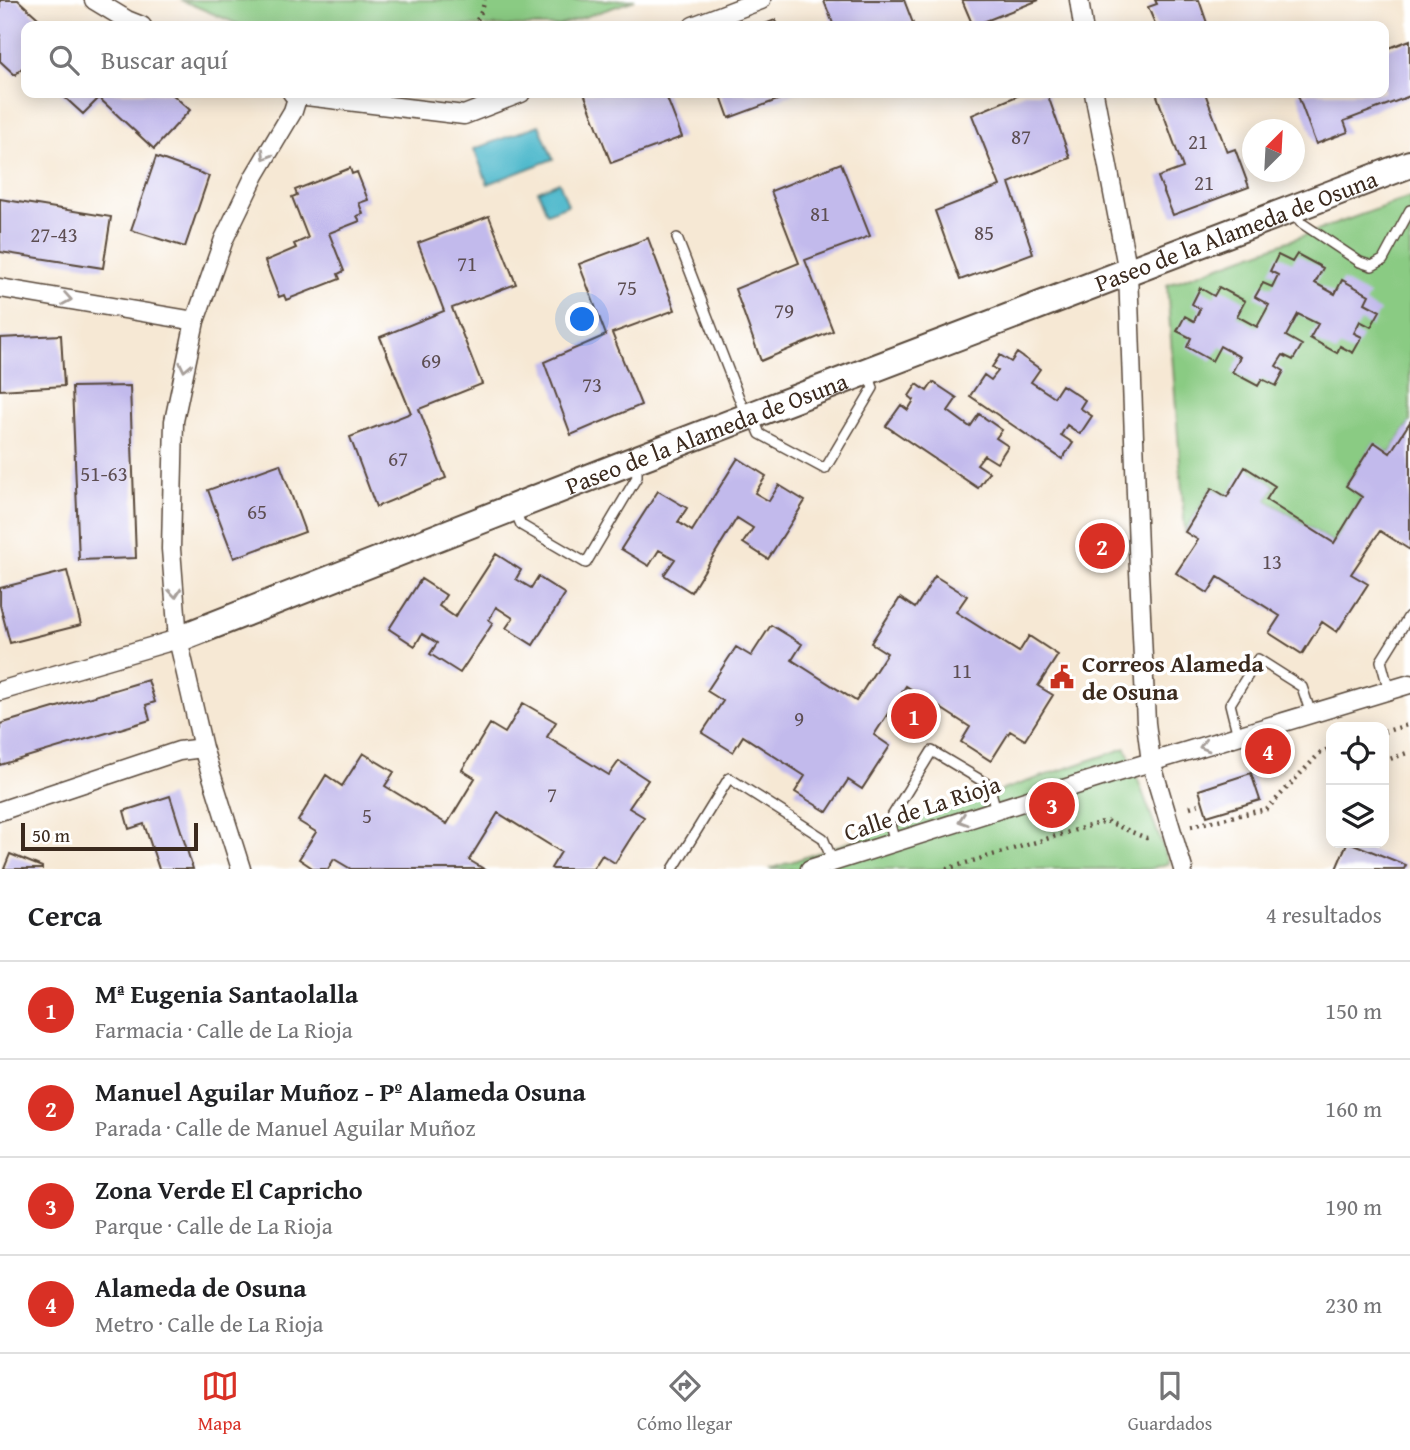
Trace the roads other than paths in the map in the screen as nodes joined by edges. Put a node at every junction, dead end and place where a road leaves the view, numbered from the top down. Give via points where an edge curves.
1 (94, 0) edge
2 (761, 0) edge
3 (1079, 0) edge
4 (130, 21) edge
5 (706, 21) edge
6 (1082, 21) edge
7 (295, 98) edge
8 (327, 98) edge
9 (508, 98) edge
10 (1095, 98) edge
11 (1410, 164) edge
12 (1294, 209) junction
13 (1410, 210) edge
14 (677, 238) dead end
15 (1128, 272) junction
16 (0, 288) edge
17 (195, 321) junction
18 (867, 372) junction
19 (750, 416) junction
20 (637, 459) junction
21 (514, 508) junction
22 (1410, 617) edge
23 (178, 639) junction
24 (1410, 684) edge
25 (0, 691) edge
26 (1389, 691) junction
27 (1311, 714) junction
28 (1238, 736) junction
29 (203, 748) junction
30 (1151, 762) junction
31 (996, 810) junction
32 (0, 811) edge
33 (895, 842) junction
34 (833, 862) junction
35 (240, 869) edge
36 (673, 869) edge
37 (810, 869) edge
38 (1183, 869) edge

1 - 4 street
2 - 5 street
3 - 6 street
7 -> 17 street via 293,111 224,239
8 - 9 street via 464,115
10 - 15 street
11 - 12 street, Paseo de la Alameda de Osuna
12 - 13 lane via 1300,222 1372,266 1382,260
12 - 15 street, Paseo de la Alameda de Osuna
14 - 19 lane
15 - 18 street, Paseo de la Alameda de Osuna
15 - 30 street
16 -> 17 street
17 -> 23 street via 174,421 171,549
18 - 19 street, Paseo de la Alameda de Osuna
18 - 19 lane via 873,388 825,469 761,433
19 - 20 street, Paseo de la Alameda de Osuna
20 - 21 street, Paseo de la Alameda de Osuna
20 - 21 lane via 637,477 586,563 521,525
21 - 23 street, Paseo de la Alameda de Osuna
22 - 26 lane via 1381,661
23 - 25 street, Paseo de la Alameda de Osuna
23 - 29 street
24 - 26 street, Calle de La Rioja
26 - 27 street, Calle de La Rioja
27 - 28 street, Calle de La Rioja
27 - 28 lane via 1302,687 1258,659 1230,704
28 -> 30 street, Calle de La Rioja
29 - 32 street via 179,751
29 - 35 street
30 - 31 street, Calle de La Rioja
30 - 38 street
31 -> 33 street, Calle de La Rioja
31 - 33 lane via 989,785 932,751 889,821
33 - 34 street, Calle de La Rioja
34 - 36 lane via 823,838 729,778
34 - 37 street, Calle de La Rioja

